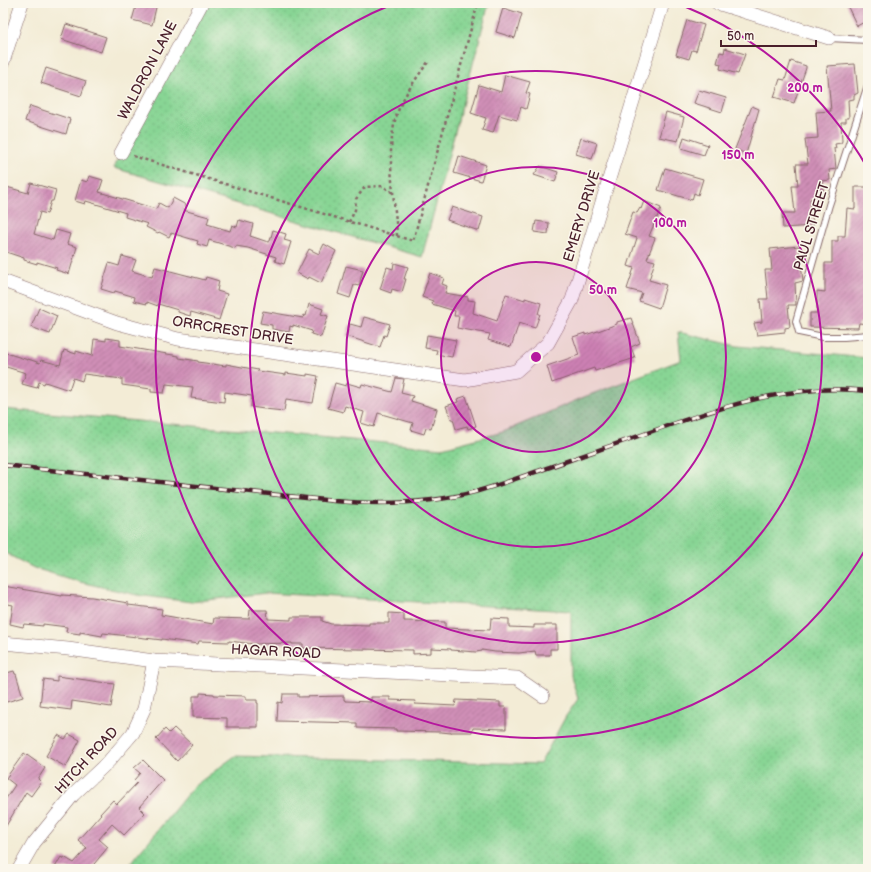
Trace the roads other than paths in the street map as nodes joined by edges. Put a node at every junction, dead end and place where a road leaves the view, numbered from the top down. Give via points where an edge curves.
1 (22, 3) edge
2 (202, 3) edge
3 (663, 3) edge
4 (717, 3) edge
5 (829, 38) joint
6 (868, 40) edge
7 (3, 62) edge
8 (868, 85) edge
9 (121, 153) road end
10 (3, 281) edge
11 (868, 336) edge
12 (465, 380) joint
13 (3, 643) edge
14 (154, 662) junction
15 (543, 696) dead end
16 (19, 869) edge

1 - 7 street
2 - 9 street, WALDRON LANE
3 - 12 street, EMERY DRIVE via 572,300 548,343 516,371
4 - 5 street
5 - 6 lane
8 - 11 lane, PAUL STREET via 828,208 796,321 799,332 823,337
10 - 12 street, ORRCREST DRIVE via 117,323 178,339
13 - 14 street, HAGAR ROAD via 68,649
14 - 15 street, HAGAR ROAD via 517,678
14 - 16 street, HITCH ROAD via 144,709 133,733 73,795 34,843

